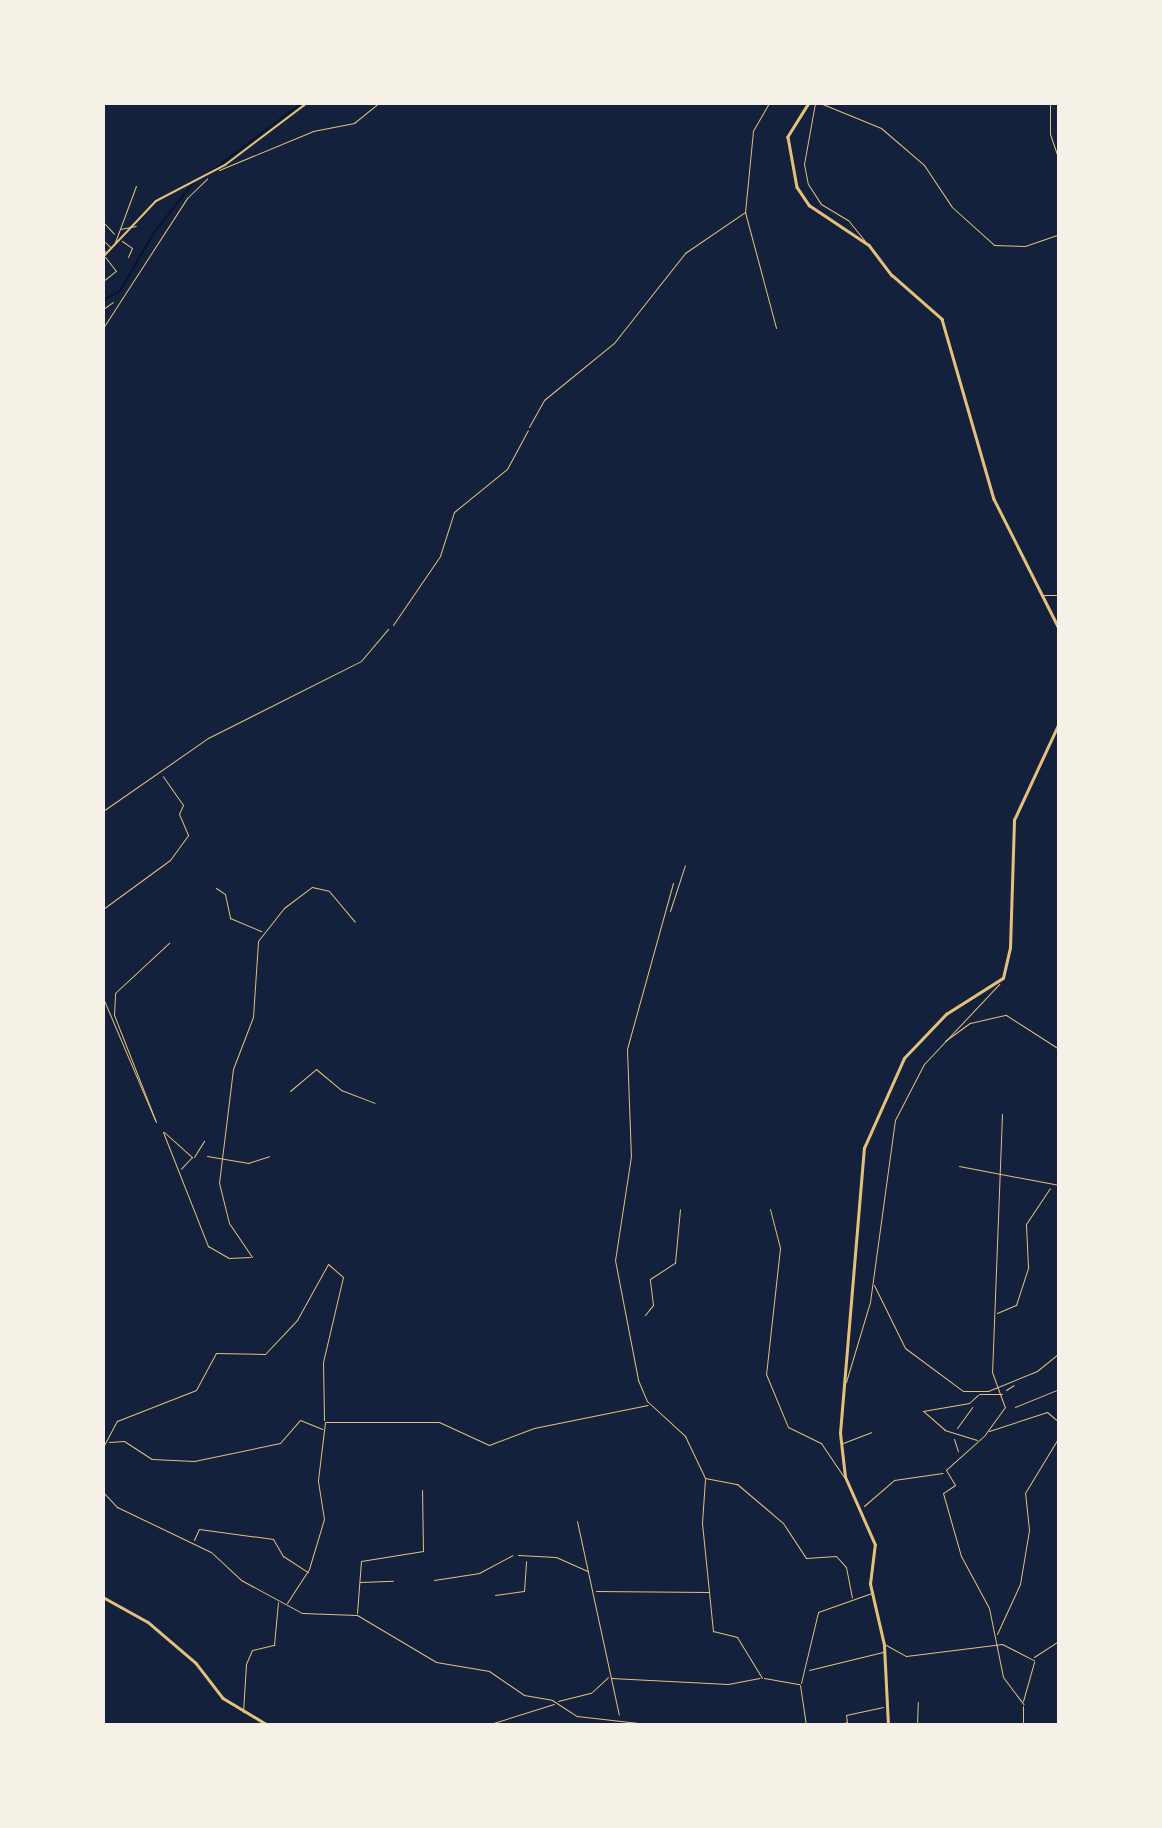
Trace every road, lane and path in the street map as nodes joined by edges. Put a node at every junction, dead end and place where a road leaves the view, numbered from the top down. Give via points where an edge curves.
1 (307, 103) edge
2 (379, 103) edge
3 (769, 103) edge
4 (809, 103) edge
5 (815, 103) edge
6 (820, 103) edge
7 (1051, 103) edge
8 (1059, 159) edge
9 (216, 170) junction
10 (136, 186) dead end
11 (744, 212) junction
12 (103, 222) edge
13 (135, 226) junction
14 (119, 230) junction
15 (114, 234) dead end
16 (1059, 234) edge
17 (122, 241) junction
18 (865, 241) junction
19 (105, 242) dead end
20 (112, 246) junction
21 (104, 253) edge
22 (128, 257) dead end
23 (103, 281) edge
24 (104, 298) edge
25 (113, 302) dead end
26 (108, 307) junction
27 (103, 309) edge
28 (103, 328) edge
29 (776, 328) dead end
30 (528, 427) joint
31 (1043, 595) junction
32 (1059, 595) edge
33 (1059, 628) edge
34 (388, 629) joint
35 (1059, 723) edge
36 (159, 771) junction
37 (103, 811) edge
38 (685, 865) dead end
39 (673, 883) dead end
40 (216, 888) dead end
41 (103, 909) edge
42 (669, 913) junction
43 (355, 922) dead end
44 (263, 933) junction
45 (169, 943) dead end
46 (999, 984) junction
47 (103, 998) edge
48 (943, 1042) junction
49 (1059, 1049) edge
50 (290, 1091) dead end
51 (375, 1103) dead end
52 (1002, 1114) dead end
53 (204, 1141) dead end
54 (207, 1156) dead end
55 (269, 1156) dead end
56 (194, 1157) dead end
57 (223, 1158) junction
58 (959, 1166) dead end
59 (180, 1171) junction
60 (1000, 1174) junction
61 (1054, 1184) junction
62 (1059, 1185) edge
63 (680, 1209) dead end
64 (770, 1209) dead end
65 (873, 1283) junction
66 (995, 1313) junction
67 (645, 1315) dead end
68 (1059, 1353) edge
69 (1020, 1378) junction
70 (844, 1383) junction
71 (997, 1386) junction
72 (1059, 1389) edge
73 (1002, 1393) junction
74 (979, 1394) junction
75 (973, 1401) junction
76 (651, 1405) junction
77 (1015, 1407) dead end
78 (1059, 1422) edge
79 (324, 1423) junction
80 (322, 1429) junction
81 (989, 1431) junction
82 (956, 1432) junction
83 (871, 1433) dead end
84 (1059, 1437) edge
85 (979, 1441) junction
86 (105, 1442) edge
87 (841, 1444) junction
88 (103, 1447) edge
89 (962, 1458) junction
90 (945, 1472) junction
91 (705, 1478) junction
92 (845, 1478) junction
93 (422, 1490) dead end
94 (103, 1492) edge
95 (863, 1508) junction
96 (577, 1521) dead end
97 (194, 1542) junction
98 (518, 1555) joint
99 (525, 1558) junction
100 (590, 1571) junction
101 (308, 1572) junction
102 (434, 1580) dead end
103 (393, 1581) dead end
104 (358, 1582) junction
105 (594, 1591) junction
106 (709, 1592) junction
107 (873, 1593) junction
108 (495, 1595) dead end
109 (103, 1597) edge
110 (852, 1597) junction
111 (279, 1600) junction
112 (286, 1605) junction
113 (358, 1615) junction
114 (995, 1635) junction
115 (1059, 1641) edge
116 (993, 1644) junction
117 (884, 1645) junction
118 (884, 1652) junction
119 (1031, 1657) junction
120 (1035, 1657) junction
121 (1034, 1660) junction
122 (807, 1671) junction
123 (609, 1677) junction
124 (758, 1678) junction
125 (799, 1684) junction
126 (918, 1702) dead end
127 (556, 1703) junction
128 (1023, 1704) junction
129 (883, 1707) junction
130 (243, 1712) junction
131 (620, 1717) junction
132 (268, 1725) edge
133 (487, 1725) edge
134 (655, 1725) edge
135 (806, 1725) edge
136 (836, 1725) edge
137 (888, 1725) edge
138 (917, 1725) edge
139 (1023, 1725) edge

1 - 9 street
2 - 9 street via 354,123 313,131
3 - 11 street via 753,131
4 - 18 main road via 788,137 797,187 809,205
5 - 18 street via 804,164 808,184 821,204 855,226
6 - 16 street via 881,128 924,165 952,207 994,245 1025,246
7 - 8 street via 1050,134
9 - 13 street via 156,201
9 - 28 path via 187,198
10 - 14 street
11 - 29 street
11 - 30 street via 685,253 614,343 548,397
12 - 15 street
13 - 14 street via 125,223
13 - 17 street
14 - 20 street
17 - 20 street
17 - 22 street via 132,248
18 - 31 main road via 942,319 994,499
19 - 20 street
20 - 21 street
21 - 23 street via 116,271
24 - 26 street
25 - 26 street
26 - 27 street
30 - 34 path via 510,465 454,512 434,566 409,610
31 - 32 street
31 - 33 main road
34 - 36 street via 361,661 282,695
35 - 46 main road via 1014,820 1010,948
36 - 37 street
36 - 41 path via 183,805 179,814 188,835 170,860
38 - 42 street
39 - 42 street
40 - 44 path via 225,893 230,918
42 - 76 street via 630,1025 625,1104 631,1156 615,1247 618,1294 641,1392
43 - 44 path via 328,891 312,887
44 - 57 path via 253,962 253,1017 232,1074
45 - 47 path via 115,993 114,1015 156,1122
46 - 48 street
46 - 70 main road via 951,1010 925,1034 898,1066 874,1115 862,1158
48 - 49 street via 970,1023 1001,1014 1031,1026
48 - 65 street via 909,1088 889,1137
50 - 51 path via 316,1069 341,1090
52 - 60 street
53 - 56 path
54 - 57 path
55 - 57 path via 248,1163
57 - 59 path via 220,1199 252,1257 212,1252
58 - 60 street
59 - 59 path via 192,1157 163,1132
60 - 61 street
60 - 66 street
61 - 62 street
61 - 66 path via 1026,1224 1028,1267 1016,1305
63 - 67 street via 675,1263 650,1279 653,1306
64 - 92 street via 780,1248 766,1374 788,1427 821,1443
65 - 70 street
65 - 74 street via 905,1348 941,1371 950,1385
66 - 71 street
68 - 69 street
69 - 71 street
69 - 73 path
70 - 87 main road
71 - 73 street
71 - 74 street
72 - 77 path
73 - 74 street
73 - 81 street via 1004,1410
74 - 75 street
75 - 82 path
75 - 82 street via 923,1409 930,1421
76 - 79 street via 534,1428 489,1445 439,1422
76 - 91 street via 685,1436
78 - 81 street via 1047,1412
79 - 80 street
79 - 86 street via 323,1362 343,1273 328,1264 298,1320 265,1354 216,1353 196,1390 121,1419
80 - 86 street via 300,1420 280,1443 194,1461 152,1459 124,1441
80 - 101 street via 318,1480 324,1519
81 - 85 street
82 - 85 street
82 - 89 path
83 - 87 street
84 - 114 street via 1024,1496 1029,1530 1020,1584
85 - 89 street
86 - 88 street
87 - 92 main road
89 - 90 street
90 - 95 path via 894,1480
90 - 114 street via 955,1484 943,1492 948,1516 967,1570 984,1594
91 - 106 street
91 - 110 street via 737,1484 783,1523 806,1558 836,1556 846,1567
92 - 95 main road
93 - 104 street via 422,1553 363,1559
94 - 97 street via 118,1507
95 - 107 main road via 875,1545
96 - 100 street
97 - 101 street via 197,1529 254,1534 274,1540 280,1554
97 - 111 street
98 - 99 street
98 - 102 path via 479,1573
99 - 100 street via 556,1557
99 - 108 path via 528,1586
100 - 105 street
101 - 112 street
103 - 104 street
104 - 113 street
105 - 106 street
105 - 123 street
106 - 124 street via 713,1631 737,1637
107 - 110 street
107 - 117 main road
109 - 130 main road via 148,1622
110 - 122 street via 818,1612
111 - 112 street
111 - 130 street via 274,1645 252,1650 246,1664
112 - 113 street via 313,1616
113 - 127 street via 440,1664 489,1671 524,1695
114 - 116 street
115 - 120 street
116 - 117 street via 906,1656
116 - 119 street
116 - 128 street via 1003,1676
117 - 118 main road
118 - 122 street
118 - 129 main road
119 - 120 street
119 - 121 street
120 - 121 street
121 - 128 street
122 - 125 street
123 - 124 street via 728,1684
123 - 127 street via 596,1690
123 - 131 street
124 - 125 street
125 - 135 street
126 - 138 path
127 - 131 street via 577,1716
127 - 133 street
128 - 139 street
129 - 136 path via 846,1715 847,1722
129 - 137 main road
130 - 132 main road
131 - 134 street

